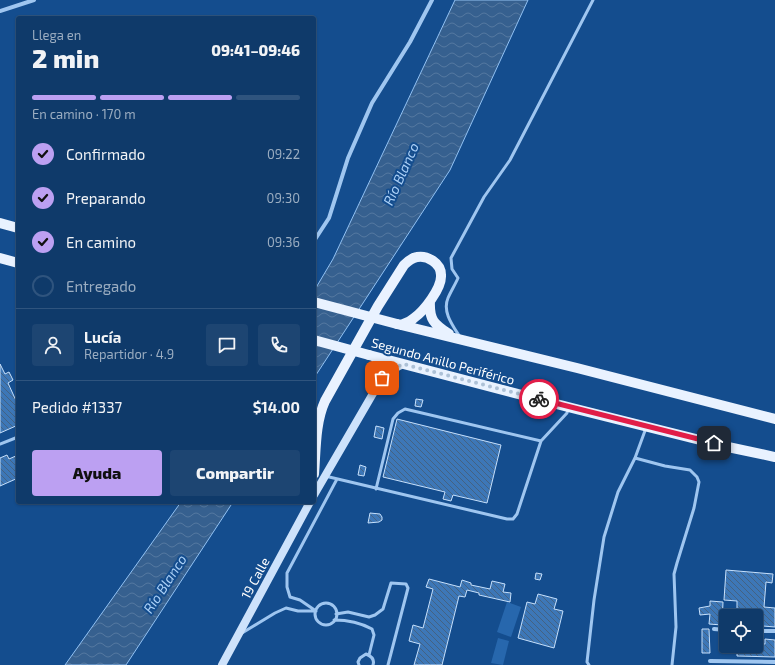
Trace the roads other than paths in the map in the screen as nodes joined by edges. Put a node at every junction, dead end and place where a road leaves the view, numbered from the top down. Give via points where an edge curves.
1 (17, 0) edge
2 (31, 0) edge
3 (432, 0) edge
4 (593, 0) edge
5 (19, 5) junction
6 (0, 12) edge
7 (0, 223) edge
8 (16, 227) edge
9 (316, 238) edge
10 (0, 258) edge
11 (16, 262) edge
12 (430, 301) junction
13 (316, 303) edge
14 (399, 324) junction
15 (460, 339) junction
16 (316, 341) edge
17 (372, 355) junction
18 (403, 364) junction
19 (382, 378) junction
20 (568, 407) junction
21 (775, 419) edge
22 (646, 426) junction
23 (16, 438) edge
24 (541, 441) junction
25 (0, 444) edge
26 (316, 454) edge
27 (775, 457) edge
28 (635, 458) junction
29 (325, 476) junction
30 (337, 480) junction
31 (376, 489) junction
32 (316, 492) edge
33 (309, 504) edge
34 (316, 611) junction
35 (336, 614) junction
36 (334, 620) junction
37 (714, 629) dead end
38 (719, 629) edge
39 (763, 631) edge
40 (775, 631) edge
41 (238, 635) junction
42 (369, 655) junction
43 (710, 661) dead end
44 (775, 662) edge
45 (761, 663) edge
46 (587, 664) edge
47 (222, 665) edge
48 (359, 665) edge
49 (373, 665) edge
50 (388, 665) edge
51 (672, 665) edge

1 - 5 street
2 - 5 street
3 - 9 street via 410,42 372,103 348,158 329,218
4 - 15 lane via 510,160 484,197 451,258 452,269 458,278 447,300 446,312
5 - 6 street
7 - 8 main road
10 - 11 main road
12 - 14 main road via 414,319
12 - 15 main road via 430,312 434,322
12 - 26 main road via 442,276 432,260 417,257 400,270 325,401 321,410
13 - 14 main road, Segundo Anillo Periférico, bridge
14 - 15 main road, Segundo Anillo Periférico
15 - 21 main road, Segundo Anillo Periférico
16 - 17 main road, Segundo Anillo Periférico, bridge
17 - 18 main road, Segundo Anillo Periférico
17 - 19 main road
18 - 19 main road
18 - 20 main road, Segundo Anillo Periférico
19 - 29 main road
20 - 22 main road, Segundo Anillo Periférico
20 - 24 lane via 566,413
22 - 27 main road, Segundo Anillo Periférico
22 - 28 lane
23 - 25 lane
24 - 31 lane via 517,514 513,519
24 - 31 lane via 405,409 392,419
28 - 46 lane via 618,492 604,537
28 - 51 lane via 690,470 699,482 674,574 676,627
29 - 30 lane
29 - 32 main road
30 - 31 lane
30 - 34 lane via 287,573 290,597 300,600
33 - 41 main road, 19 Calle
34 - 35 lane via 320,605 327,604 333,607
34 - 36 lane via 315,618 322,624 327,625
34 - 41 lane via 286,608
35 - 36 lane
35 - 50 lane via 348,612 369,617 375,615 383,609 391,583 406,584 408,588
36 - 42 lane via 346,620 372,629 374,635
37 - 38 street
39 - 40 street
41 - 47 main road, 19 Calle
42 - 48 lane via 361,656
42 - 49 lane
43 - 45 street
44 - 45 street

